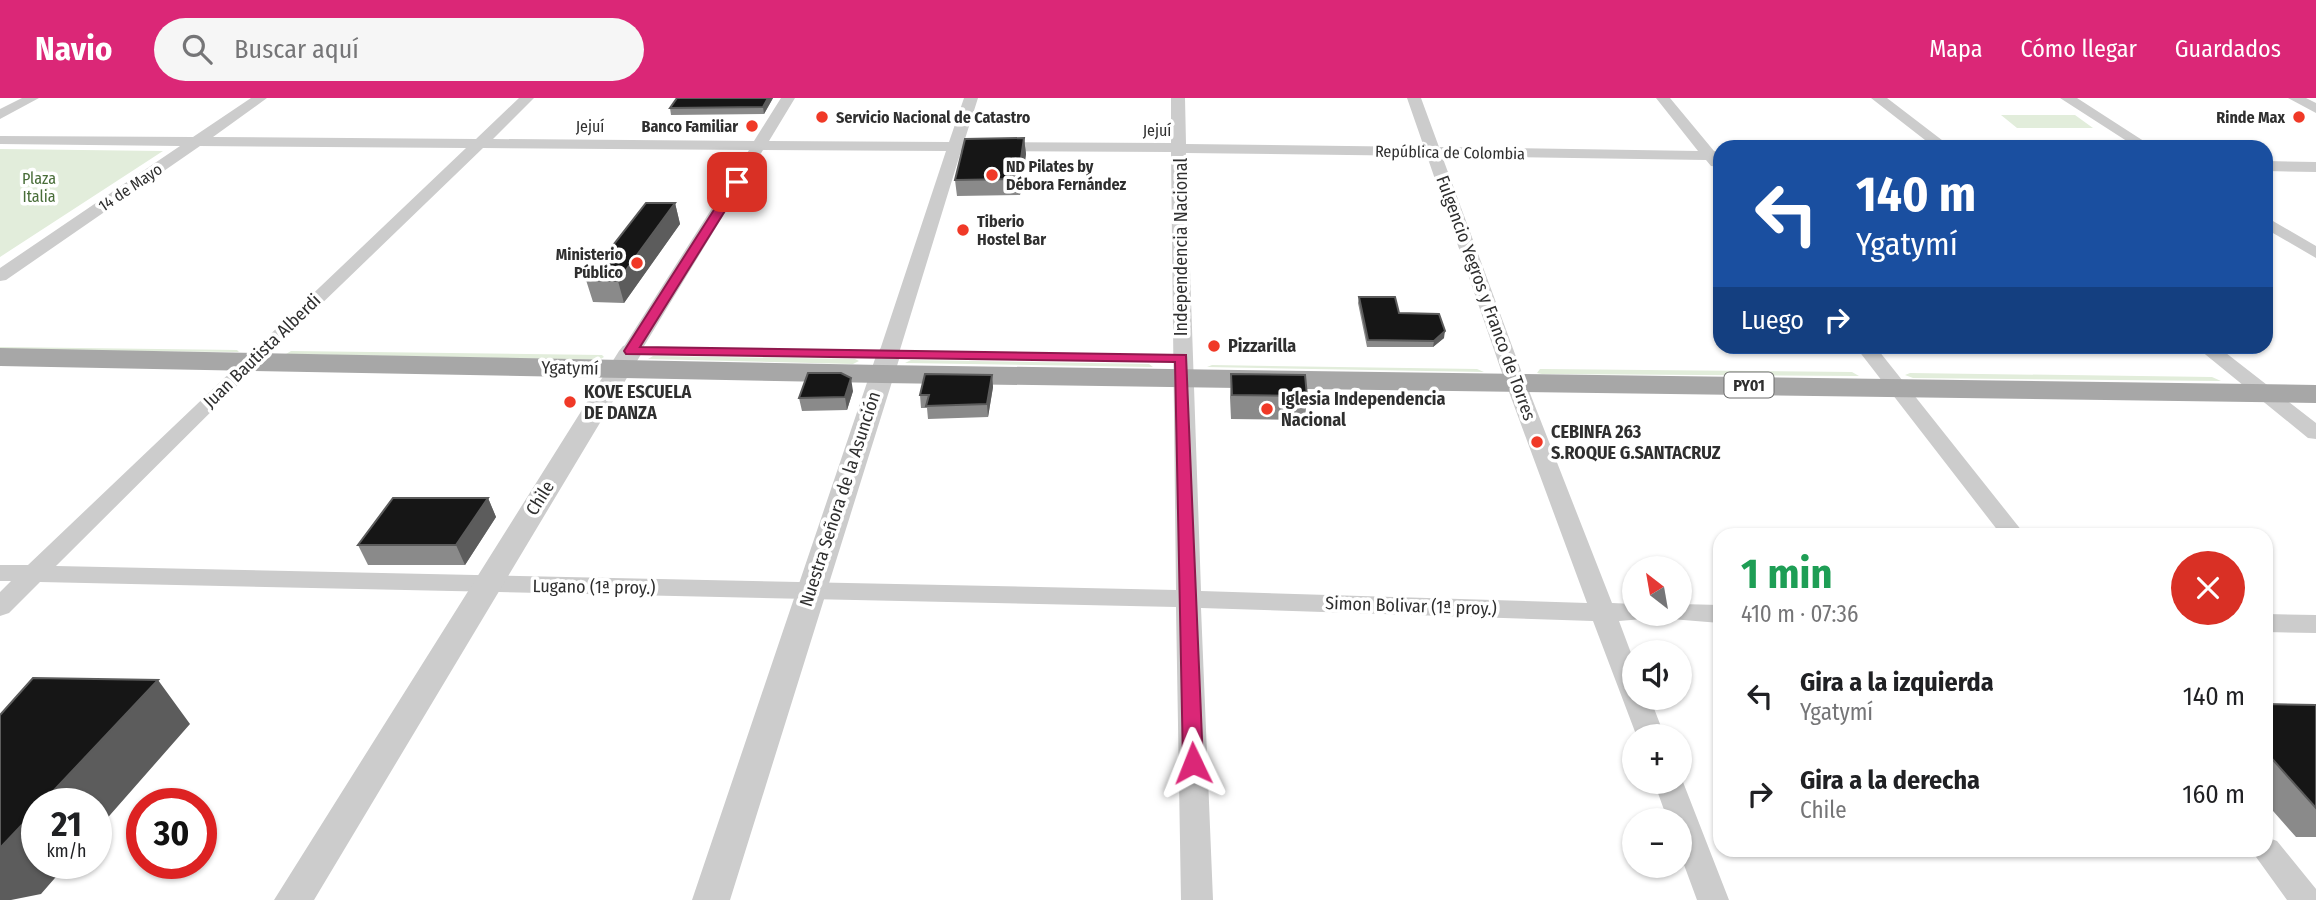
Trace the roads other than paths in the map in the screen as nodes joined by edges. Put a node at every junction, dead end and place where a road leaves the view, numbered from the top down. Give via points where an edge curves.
1 (32, 98) edge
2 (260, 98) edge
3 (527, 98) edge
4 (788, 98) edge
5 (971, 98) edge
6 (1178, 98) edge
7 (1414, 98) edge
8 (1663, 98) edge
9 (1878, 98) edge
10 (2067, 98) edge
11 (2295, 98) edge
12 (2316, 109) edge
13 (0, 115) edge
14 (0, 140) edge
15 (1935, 140) edge
16 (2135, 140) edge
17 (197, 141) junction
18 (480, 143) junction
19 (761, 145) junction
20 (956, 146) junction
21 (1180, 148) junction
22 (1434, 152) junction
23 (1713, 155) edge
24 (1713, 160) edge
25 (2273, 166) edge
26 (2316, 167) edge
27 (2273, 226) edge
28 (2316, 253) edge
29 (0, 276) edge
30 (0, 338) edge
31 (260, 352) junction
32 (2214, 354) edge
33 (0, 357) edge
34 (625, 360) junction
35 (885, 363) junction
36 (1880, 366) edge
37 (1182, 367) junction
38 (1511, 371) junction
39 (2236, 372) junction
40 (2316, 373) edge
41 (2265, 393) junction
42 (2316, 394) edge
43 (2316, 433) edge
44 (2009, 528) edge
45 (0, 573) edge
46 (35, 573) junction
47 (486, 585) junction
48 (809, 592) junction
49 (1188, 599) junction
50 (0, 607) edge
51 (1603, 612) junction
52 (1622, 612) edge
53 (1692, 613) edge
54 (1713, 614) edge
55 (2273, 624) edge
56 (2316, 624) edge
57 (1622, 662) edge
58 (1673, 794) edge
59 (2272, 857) edge
60 (293, 900) edge
61 (711, 900) edge
62 (1197, 900) edge
63 (1713, 900) edge
64 (2306, 900) edge

1 - 13 street
2 - 17 street, 14 de Mayo
3 - 18 street, Juan Bautista Alberdi
4 - 19 street, Chile
5 - 20 street, Nuestra Señora de la Asunción
6 - 21 street, Independencia Nacional
7 - 22 street, Fulgencio Yegros y Franco de Torres
8 - 23 street
9 - 15 street
10 - 16 street
11 - 12 street
14 - 17 street, Jejuí
17 - 18 street, Jejuí
17 - 29 street, 14 de Mayo
18 - 19 street, Jejuí
18 - 31 street, Juan Bautista Alberdi
19 - 20 street, Jejuí
19 - 34 street, Chile
20 - 21 street, Jejuí
20 - 35 street, Nuestra Señora de la Asunción
21 - 22 street, República de Colombia
21 - 37 street, Independencia Nacional
22 - 24 street, República de Colombia
22 - 38 street, Fulgencio Yegros y Franco de Torres
25 - 26 street
27 - 28 street
30 - 31 main road, Ygatymí
31 - 33 main road, Ygatymí
31 - 34 main road, Ygatymí
31 - 46 street, Juan Bautista Alberdi
32 - 39 street
34 - 35 main road, Ygatymí
34 - 47 street, Chile
35 - 37 main road, Ygatymí / PY01
35 - 48 street, Nuestra Señora de la Asunción
36 - 38 main road, PY01
36 - 39 main road, PY01
36 - 41 main road, PY01
36 - 44 street
37 - 38 main road, PY01
37 - 49 street, Independencia Nacional
38 - 51 street, Fulgencio Yegros y Franco de Torres
39 - 40 main road, PY01
39 - 41 street
41 - 42 main road, PY01
41 - 43 street
45 - 46 street, Lugano (1ª proy.)
46 - 47 street, Lugano (1ª proy.)
46 - 50 street, Juan Bautista Alberdi
47 - 48 street, Lugano (1ª proy.)
47 - 60 street, Chile
48 - 49 street, Lugano (1ª proy.)
48 - 61 street, Nuestra Señora de la Asunción
49 - 51 street, Simon Bolivar (1ª proy.)
49 - 62 street, Independencia Nacional
51 - 52 street, Simon Bolivar (1ª proy.)
51 - 57 street, Fulgencio Yegros y Franco de Torres
53 - 54 street
55 - 56 street
58 - 63 street
59 - 64 street

